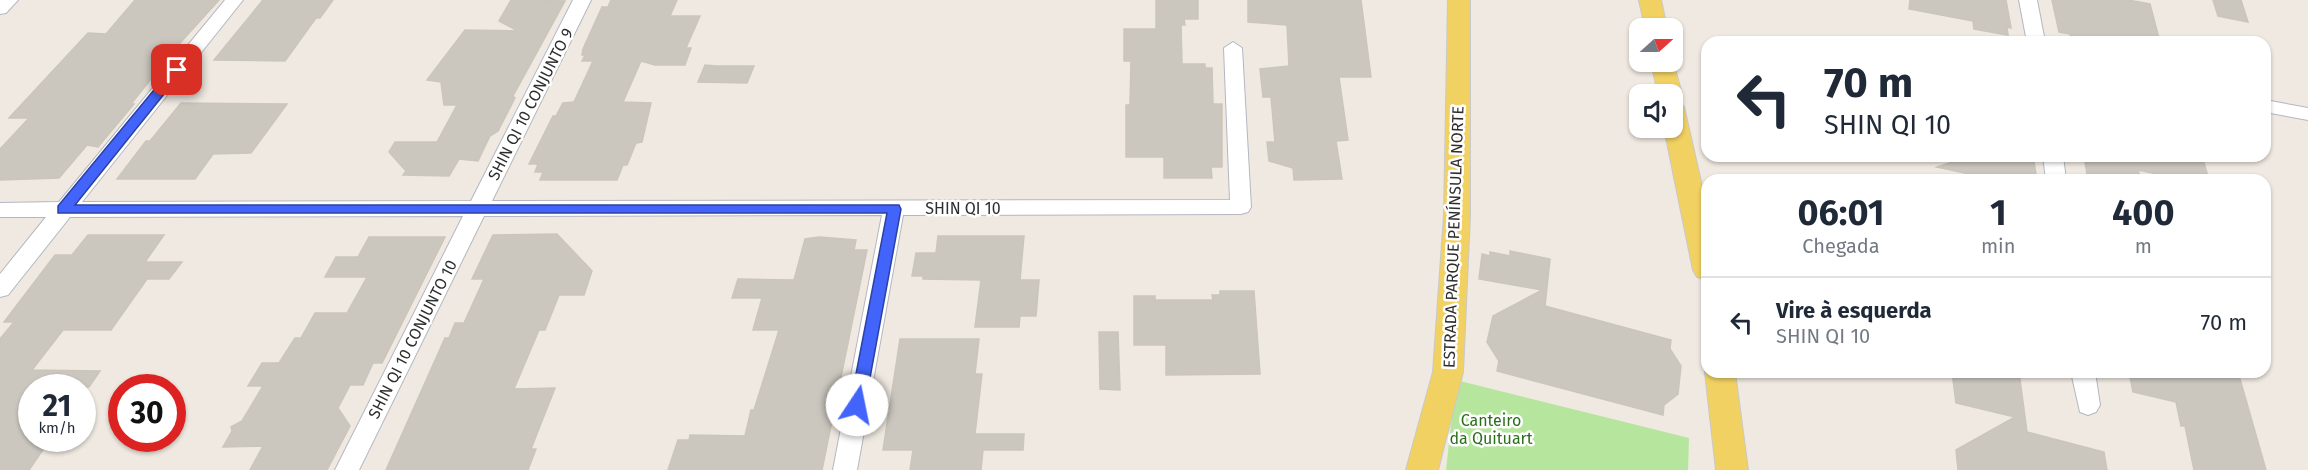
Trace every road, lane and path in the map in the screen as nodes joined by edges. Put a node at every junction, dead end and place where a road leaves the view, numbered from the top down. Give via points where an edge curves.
1 (9, 0) edge
2 (234, 0) edge
3 (582, 0) edge
4 (1459, 0) edge
5 (1650, 0) edge
6 (2028, 0) edge
7 (0, 9) edge
8 (1654, 18) edge
9 (2035, 36) edge
10 (1233, 48) dead end
11 (2271, 107) edge
12 (2308, 114) edge
13 (1679, 138) edge
14 (478, 208) junction
15 (894, 209) junction
16 (0, 210) edge
17 (63, 210) junction
18 (1701, 242) edge
19 (0, 289) edge
20 (1721, 378) edge
21 (2084, 378) edge
22 (2088, 405) dead end
23 (347, 470) edge
24 (845, 470) edge
25 (1422, 470) edge
26 (1731, 470) edge

1 - 7 street
2 - 17 street
3 - 14 street, SHIN QI 10 CONJUNTO 9
4 - 25 main road, ESTRADA PARQUE PENÍNSULA NORTE via 1457,215 1448,372
5 - 8 main road
6 - 9 street
10 - 15 street, SHIN QI 10 via 1241,207
11 - 12 street
13 - 18 main road
14 - 15 street, SHIN QI 10
14 - 17 street, SHIN QI 10
14 - 23 street, SHIN QI 10 CONJUNTO 10
15 - 24 street
16 - 17 street, SHIN QI 10
17 - 19 street
20 - 26 main road
21 - 22 street

